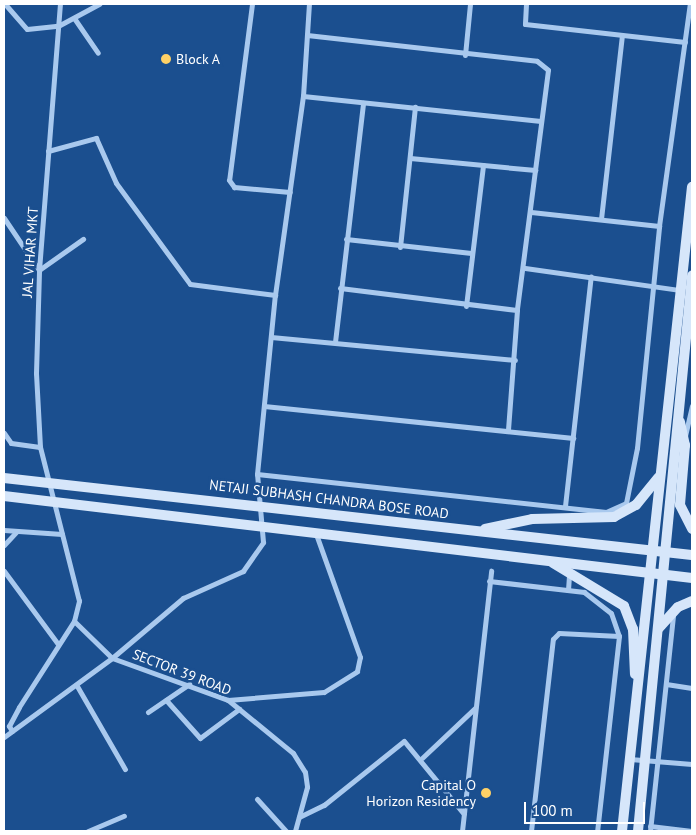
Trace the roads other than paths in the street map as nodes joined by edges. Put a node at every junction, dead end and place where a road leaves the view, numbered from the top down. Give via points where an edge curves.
1 (5, 4) edge
2 (60, 4) edge
3 (98, 4) edge
4 (252, 4) edge
5 (309, 4) edge
6 (470, 4) edge
7 (526, 4) edge
8 (690, 4) edge
9 (74, 18) junction
10 (58, 26) junction
11 (307, 35) junction
12 (622, 35) junction
13 (685, 42) junction
14 (98, 53) dead end
15 (465, 55) junction
16 (303, 96) junction
17 (363, 103) junction
18 (415, 107) junction
19 (541, 121) junction
20 (48, 151) junction
21 (410, 158) junction
22 (483, 165) junction
23 (535, 170) junction
24 (692, 187) edge
25 (290, 192) junction
26 (531, 212) junction
27 (601, 219) junction
28 (4, 221) edge
29 (659, 226) junction
30 (83, 239) dead end
31 (346, 239) junction
32 (400, 247) junction
33 (471, 253) junction
34 (525, 268) junction
35 (39, 270) junction
36 (591, 276) junction
37 (692, 276) edge
38 (655, 285) junction
39 (340, 288) junction
40 (680, 290) junction
41 (275, 295) junction
42 (466, 306) junction
43 (517, 310) junction
44 (271, 337) junction
45 (335, 342) junction
46 (515, 360) junction
47 (264, 406) junction
48 (692, 406) edge
49 (678, 416) junction
50 (508, 430) junction
51 (4, 433) edge
52 (573, 438) junction
53 (685, 439) junction
54 (40, 447) junction
55 (257, 474) junction
56 (4, 478) edge
57 (658, 478) junction
58 (49, 482) junction
59 (4, 496) edge
60 (51, 501) junction
61 (258, 504) junction
62 (565, 506) junction
63 (690, 524) edge
64 (263, 527) junction
65 (4, 530) edge
66 (17, 531) junction
67 (482, 531) junction
68 (62, 534) junction
69 (316, 534) junction
70 (4, 545) edge
71 (652, 550) junction
72 (666, 552) junction
73 (692, 555) edge
74 (552, 563) junction
75 (4, 571) edge
76 (491, 571) dead end
77 (649, 572) junction
78 (569, 574) junction
79 (663, 575) junction
80 (692, 578) edge
81 (490, 581) junction
82 (568, 590) junction
83 (689, 603) edge
84 (673, 612) junction
85 (74, 621) junction
86 (658, 629) junction
87 (619, 636) junction
88 (58, 644) junction
89 (112, 658) junction
90 (638, 679) junction
91 (189, 684) junction
92 (666, 684) junction
93 (77, 686) junction
94 (692, 688) edge
95 (166, 700) junction
96 (228, 700) junction
97 (475, 708) junction
98 (239, 709) junction
99 (148, 712) dead end
100 (12, 731) junction
101 (4, 737) edge
102 (422, 758) junction
103 (630, 759) junction
104 (645, 760) junction
105 (657, 761) junction
106 (692, 764) edge
107 (125, 768) dead end
108 (257, 799) dead end
109 (464, 814) junction
110 (124, 816) dead end
111 (299, 817) junction
112 (650, 829) edge
113 (88, 831) edge
114 (286, 831) edge
115 (295, 831) edge
116 (462, 831) edge
117 (531, 831) edge
118 (597, 831) edge
119 (622, 831) edge
120 (638, 831) edge
121 (692, 831) edge

1 - 10 street via 27,29
2 - 10 street, JAL VIHAR MKT
3 - 9 street
4 - 25 street via 229,180 234,187
5 - 11 street
6 - 15 street
7 - 12 street via 525,24
8 - 13 street
9 - 10 street
9 - 14 street
10 - 20 street, JAL VIHAR MKT
11 - 15 street
11 - 16 street
12 - 13 street
12 - 27 street
13 - 29 street
15 - 19 street via 543,64 550,76
16 - 17 street
16 - 25 street
17 - 18 street
17 - 31 street
18 - 19 street
18 - 21 street
19 - 23 street
20 - 35 street, JAL VIHAR MKT
20 - 41 street via 96,138 116,183 190,284
21 - 22 street
21 - 32 street
22 - 23 street
22 - 33 street
23 - 26 street
24 - 40 main road
25 - 41 street
26 - 27 street
26 - 34 street
27 - 29 street
28 - 35 street
29 - 38 street
30 - 35 street
31 - 32 street
31 - 39 street
32 - 33 street
33 - 42 street
34 - 36 street
34 - 43 street
35 - 54 street, JAL VIHAR MKT
36 - 38 street
36 - 52 street
37 - 49 main road
38 - 40 street
38 - 62 street via 629,498 618,509 606,512
39 - 42 street
39 - 45 street
40 - 57 main road
41 - 44 street
42 - 43 street
43 - 46 street
44 - 45 street
44 - 47 street
45 - 46 street
46 - 50 street
47 - 50 street
47 - 55 street
48 - 53 street
49 - 53 main road
49 - 72 main road
50 - 52 street
51 - 54 street via 11,443
52 - 62 street
53 - 63 main road via 680,506
54 - 58 street, JAL VIHAR MKT
55 - 61 street
55 - 62 street
56 - 58 main road, NETAJI SUBHASH CHANDRA BOSE ROAD
57 - 67 main road via 636,505 614,517 532,519
57 - 71 main road
58 - 60 street, JAL VIHAR MKT
58 - 61 main road, NETAJI SUBHASH CHANDRA BOSE ROAD
59 - 60 main road
60 - 64 main road
60 - 68 street, JAL VIHAR MKT
61 - 64 street
61 - 67 main road, NETAJI SUBHASH CHANDRA BOSE ROAD
64 - 69 main road
64 - 89 street via 264,542 243,571 183,598
65 - 66 street
66 - 68 street
66 - 70 street
67 - 71 main road, NETAJI SUBHASH CHANDRA BOSE ROAD
68 - 85 street, JAL VIHAR MKT via 77,584
69 - 74 main road
69 - 96 street via 360,657 357,672 324,692
71 - 72 main road, NETAJI SUBHASH CHANDRA BOSE ROAD
71 - 77 main road
72 - 73 main road, NETAJI SUBHASH CHANDRA BOSE ROAD
72 - 79 main road
74 - 77 main road
74 - 78 main road
75 - 88 street
76 - 81 street
77 - 79 main road
77 - 90 main road
78 - 82 street
78 - 90 main road via 604,590 624,606 632,629
79 - 80 main road
79 - 86 main road
81 - 82 street
81 - 97 street
82 - 87 street via 600,601 611,613
83 - 84 main road
84 - 86 main road
84 - 92 street
85 - 88 street
85 - 89 street
86 - 104 main road
87 - 117 street via 559,633 553,639
87 - 118 street
88 - 100 street via 19,707 9,726
89 - 91 street, SECTOR 39 ROAD
89 - 93 street
90 - 103 main road
91 - 95 street
91 - 96 street, SECTOR 39 ROAD
92 - 94 street
92 - 105 street
93 - 100 street
93 - 107 street
95 - 98 street via 200,738
95 - 99 street
96 - 98 street, SECTOR 39 ROAD
97 - 102 street
97 - 109 street
98 - 111 street, SECTOR 39 ROAD via 293,753 305,772 307,787
100 - 101 street
102 - 109 street
102 - 111 street via 404,741 324,805
103 - 104 street
103 - 119 main road
104 - 105 street
104 - 120 main road
105 - 106 street
105 - 112 street
108 - 114 street
109 - 116 street
110 - 113 street
111 - 115 street, SECTOR 39 ROAD
112 - 121 street

